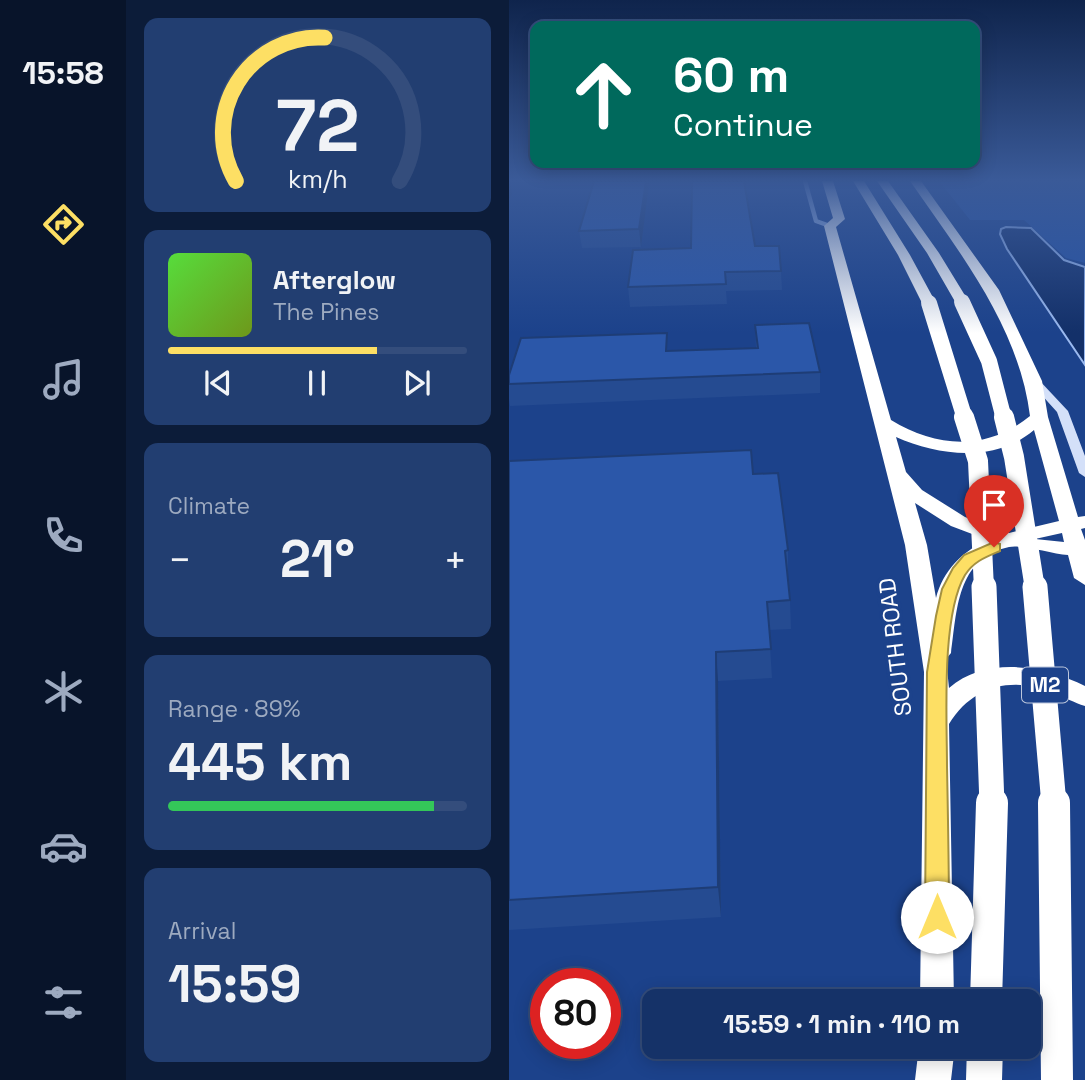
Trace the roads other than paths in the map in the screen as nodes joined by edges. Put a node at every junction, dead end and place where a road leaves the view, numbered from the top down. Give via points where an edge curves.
1 (831, 231) edge
2 (889, 231) edge
3 (918, 231) edge
4 (951, 231) edge
5 (1033, 381) junction
6 (1039, 417) junction
7 (881, 421) junction
8 (1085, 473) edge
9 (1077, 524) edge
10 (1012, 539) junction
11 (1081, 549) edge
12 (1085, 578) edge
13 (937, 672) junction
14 (1085, 697) edge
15 (937, 722) junction
16 (937, 989) edge
17 (986, 989) edge
18 (935, 1059) edge
19 (985, 1059) edge
20 (933, 1080) edge
21 (984, 1080) edge
22 (1057, 1080) edge

1 - 7 highway, SOUTH ROAD
2 - 17 highway, M2, bridge via 929,303 978,461 993,771
3 - 22 highway, M2, bridge via 962,302 989,361 1014,457 1036,596 1054,777
4 - 5 highway via 1003,312
5 - 6 highway
5 - 8 street via 1062,411
6 - 7 highway via 1025,432 979,447 919,441
6 - 9 highway
7 - 10 highway via 897,474 918,497 967,527
7 - 13 highway, SOUTH ROAD via 916,545
9 - 10 highway
9 - 11 highway
10 - 11 highway
10 - 13 highway via 970,558 959,572 950,589
11 - 12 highway
13 - 15 highway, SOUTH ROAD
14 - 15 highway via 1039,677 1010,674 983,678 961,689 945,705
15 - 16 highway, SOUTH ROAD
18 - 20 highway
19 - 21 highway

